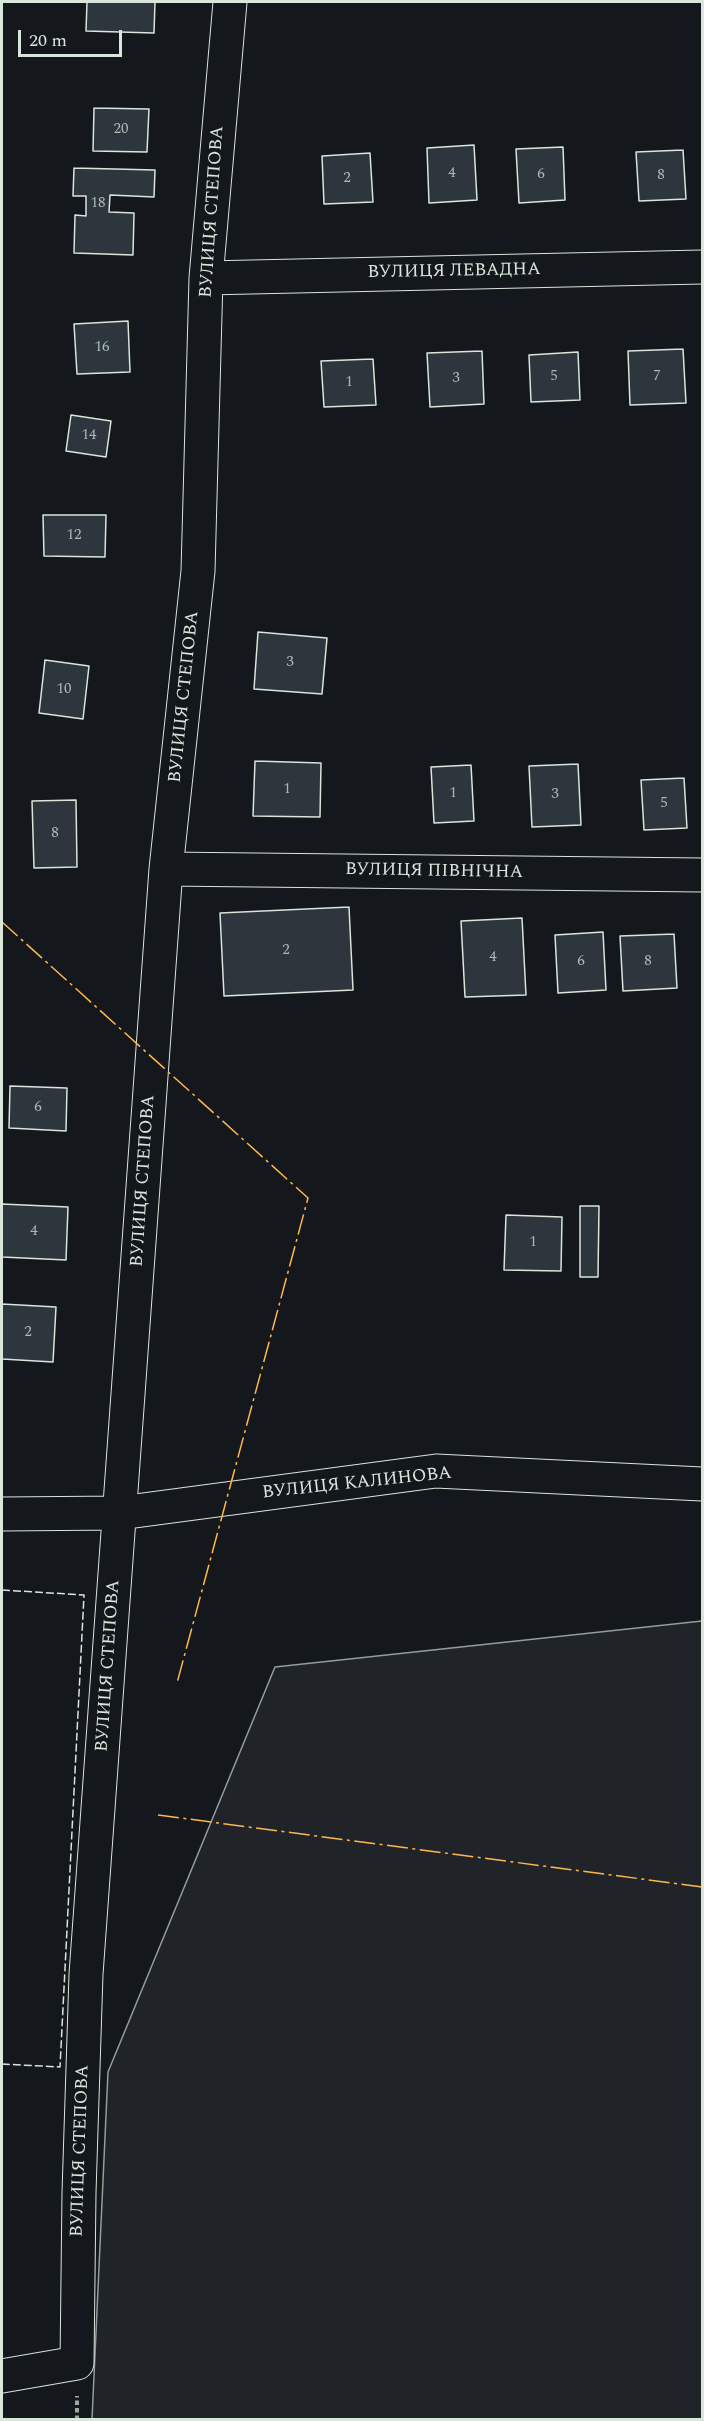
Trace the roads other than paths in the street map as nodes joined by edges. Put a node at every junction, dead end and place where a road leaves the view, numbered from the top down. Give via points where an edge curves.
1 (231, 2) edge
2 (702, 267) edge
3 (206, 278) junction
4 (166, 870) junction
5 (702, 874) edge
6 (702, 1484) edge
7 (120, 1513) junction
8 (2, 1514) edge
9 (2, 2376) edge

1 - 3 street, ВУЛИЦЯ СТЕПОВА
2 - 3 street, ВУЛИЦЯ ЛЕВАДНА
3 - 4 street, ВУЛИЦЯ СТЕПОВА via 198,571
4 - 5 street, ВУЛИЦЯ ПІВНІЧНА
4 - 7 street, ВУЛИЦЯ СТЕПОВА
6 - 7 street, ВУЛИЦЯ КАЛИНОВА via 436,1471
7 - 8 street, ВУЛИЦЯ КАЛИНОВА
7 - 9 street, ВУЛИЦЯ СТЕПОВА via 86,1974 77,2363

